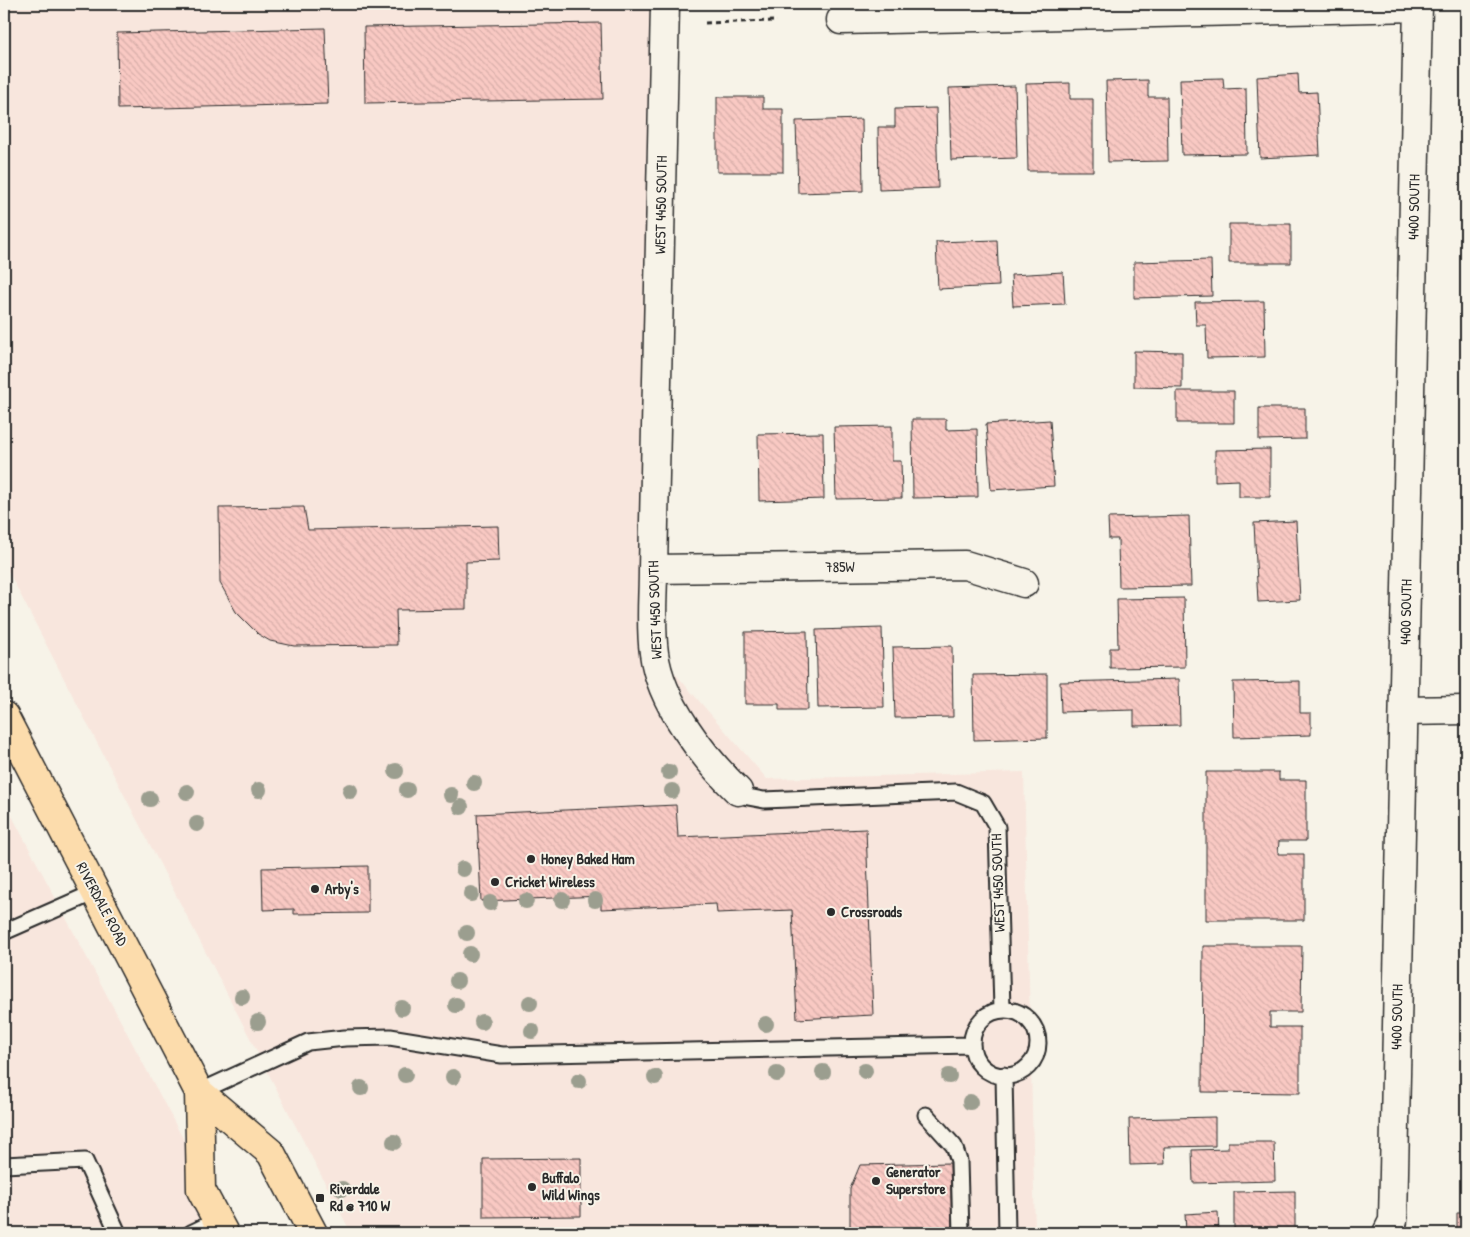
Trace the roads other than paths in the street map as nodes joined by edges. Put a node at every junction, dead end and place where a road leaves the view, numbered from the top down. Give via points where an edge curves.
1 (665, 4) edge
2 (1418, 6) edge
3 (841, 20) dead end
4 (653, 569) junction
5 (1024, 583) dead end
6 (1466, 710) edge
7 (1404, 712) junction
8 (4, 716) edge
9 (738, 790) joint
10 (95, 892) junction
11 (4, 932) edge
12 (1002, 1010) junction
13 (972, 1045) junction
14 (1004, 1075) junction
15 (200, 1092) junction
16 (926, 1116) dead end
17 (4, 1165) edge
18 (221, 1227) edge
19 (1393, 1229) edge
20 (118, 1233) edge
21 (191, 1233) edge
22 (313, 1233) edge
23 (961, 1233) edge
24 (1007, 1233) edge

1 - 4 street, WEST 4450 SOUTH
2 - 3 street
2 - 7 street, 4400 SOUTH
4 - 5 street, 785W via 965,565
4 - 9 street, WEST 4450 SOUTH via 654,653 661,686 707,757
6 - 7 street
7 - 19 street, 4400 SOUTH
8 - 10 main road, RIVERDALE ROAD
9 - 12 lane, WEST 4450 SOUTH via 764,800 956,792 983,803 997,827
10 - 11 lane
10 - 15 main road, RIVERDALE ROAD
12 - 13 lane via 981,1020 973,1034
12 - 14 lane via 1016,1011 1026,1017 1037,1036 1038,1047 1027,1067 1018,1073
13 - 14 lane via 980,1064 988,1071
13 - 15 lane via 502,1055 390,1038 345,1038 308,1042
14 - 24 lane
15 - 18 main road, RIVERDALE ROAD via 202,1190
15 - 22 main road, RIVERDALE ROAD via 271,1153
16 - 23 lane via 954,1146 959,1161
17 - 20 lane via 85,1161
18 - 21 lane

